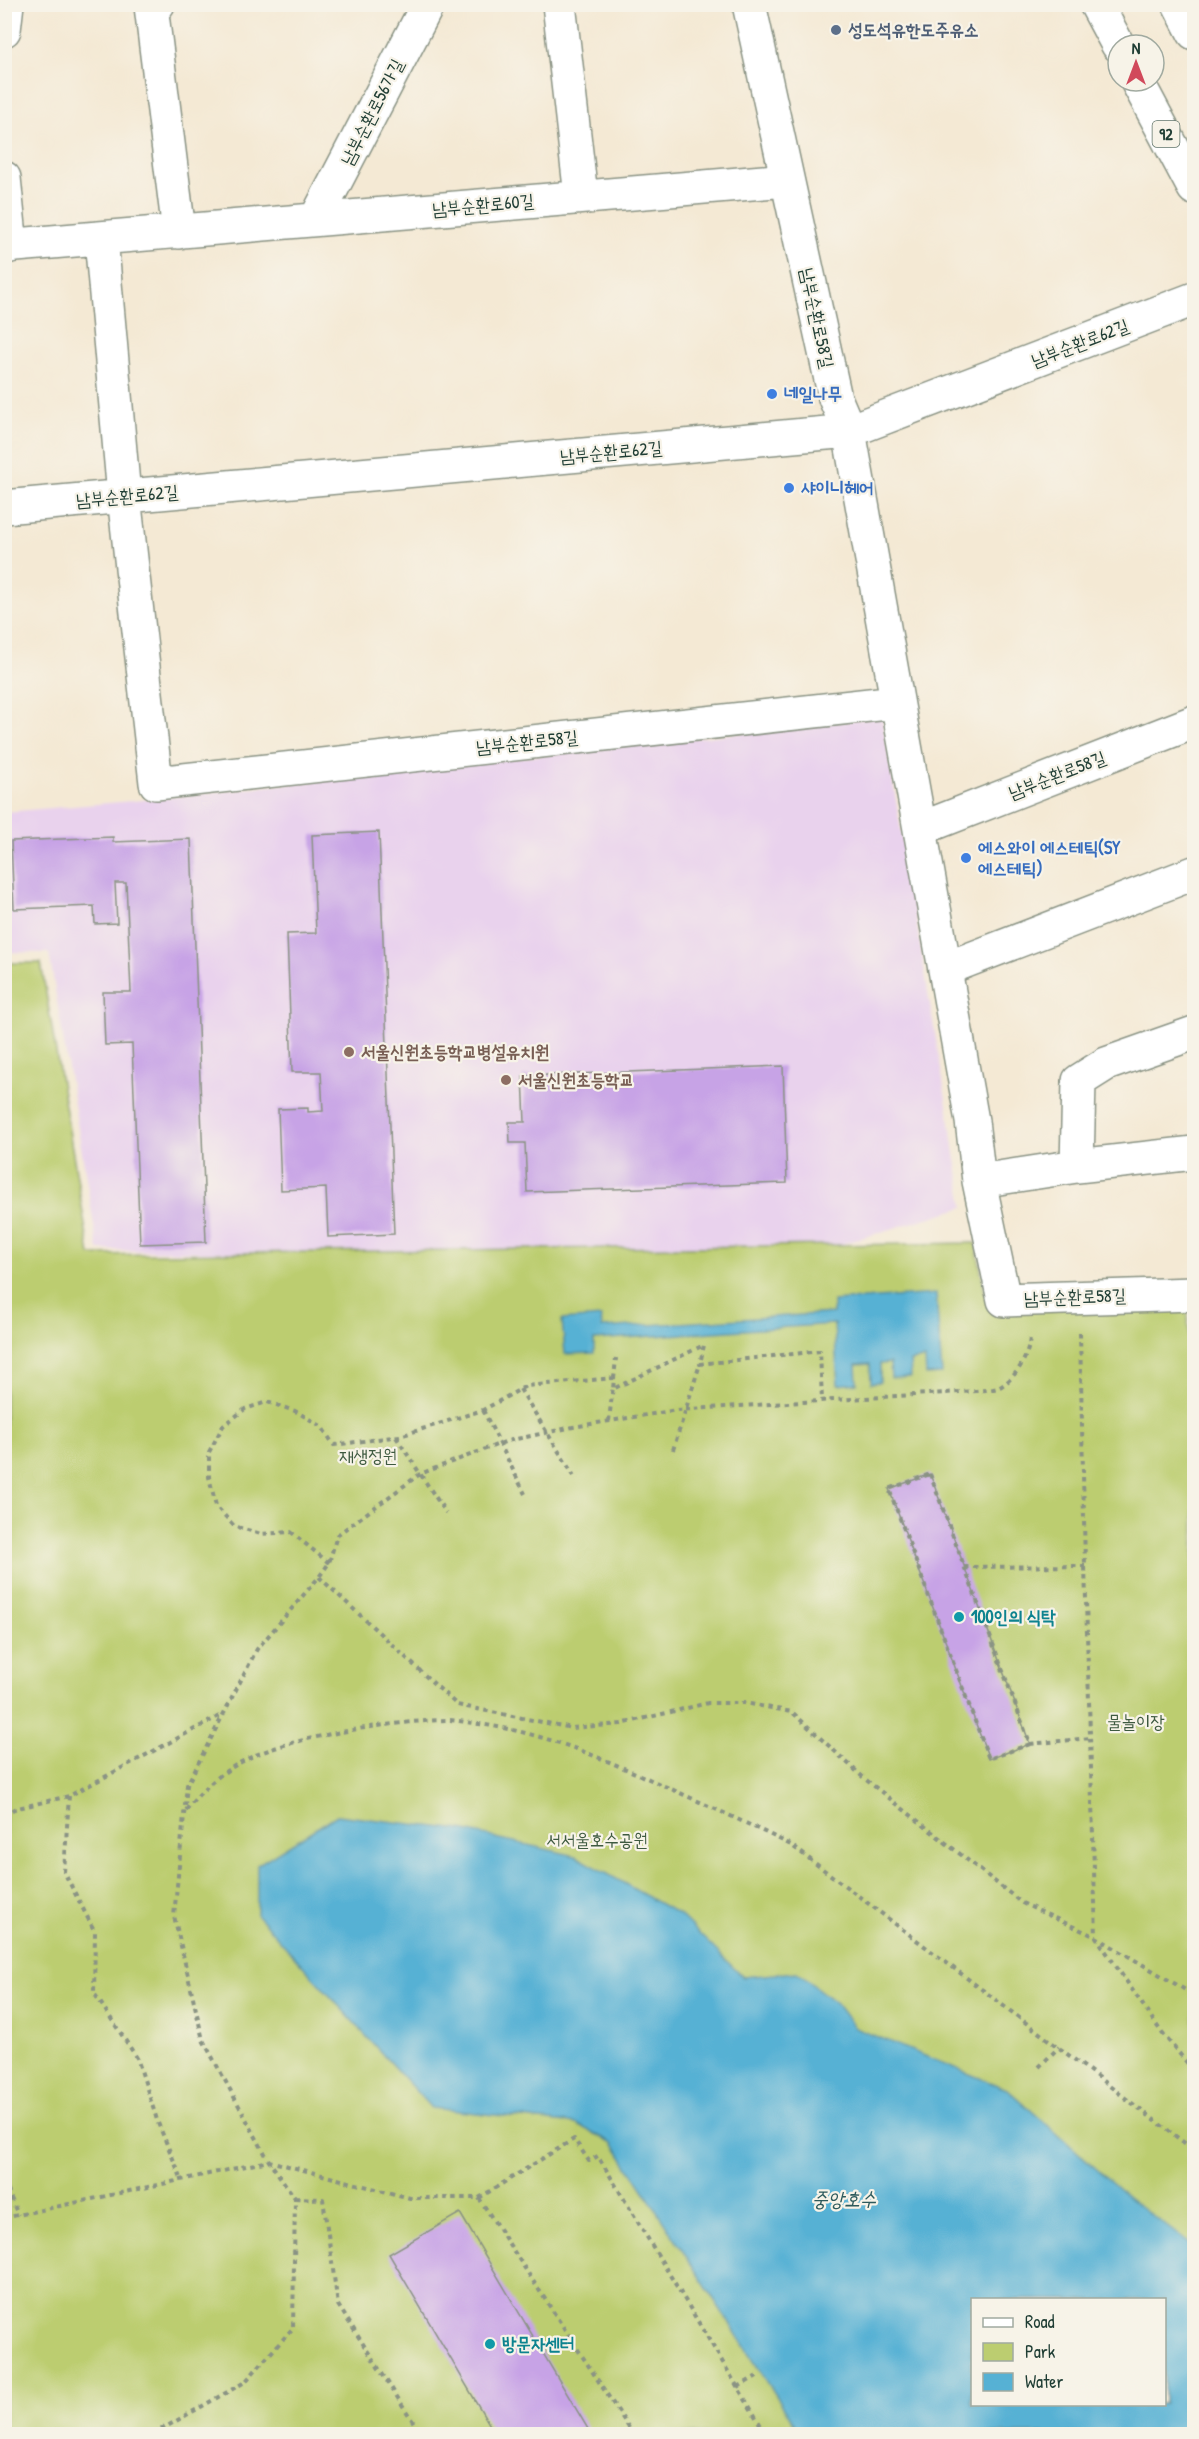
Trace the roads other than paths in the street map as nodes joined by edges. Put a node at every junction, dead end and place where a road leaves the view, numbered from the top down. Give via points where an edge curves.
1 (6, 4) edge
2 (158, 4) edge
3 (428, 4) edge
4 (559, 4) edge
5 (749, 4) edge
6 (1096, 4) edge
7 (1179, 4) edge
8 (4, 30) edge
9 (1112, 33) edge
10 (1194, 33) edge
11 (1143, 93) edge
12 (4, 178) edge
13 (788, 180) junction
14 (1194, 188) edge
15 (581, 196) junction
16 (316, 219) junction
17 (178, 232) junction
18 (101, 238) junction
19 (8, 246) edge
20 (1194, 299) edge
21 (849, 431) junction
22 (124, 496) junction
23 (4, 507) edge
24 (897, 702) junction
25 (1194, 722) edge
26 (920, 829) junction
27 (1194, 873) edge
28 (945, 969) junction
29 (1194, 1033) edge
30 (1194, 1153) edge
31 (1077, 1166) junction
32 (979, 1181) junction
33 (1194, 1294) edge

1 - 8 street
2 - 17 street via 151,6
3 - 16 street, 남부순환로56가길
4 - 15 street
5 - 13 street, 남부순환로58길
6 - 9 street
7 - 10 street
11 - 14 street, 92
12 - 19 street
13 - 15 street, 남부순환로60길
13 - 21 street, 남부순환로58길 via 834,398
15 - 16 street, 남부순환로60길
16 - 17 street, 남부순환로60길
17 - 18 street, 남부순환로60길
18 - 19 street, 남부순환로60길
18 - 22 street
20 - 21 street, 남부순환로62길
21 - 22 street, 남부순환로62길
21 - 24 street, 남부순환로58길
22 - 23 street, 남부순환로62길
22 - 24 street, 남부순환로58길 via 156,783
24 - 26 street, 남부순환로58길
25 - 26 street, 남부순환로58길
26 - 28 street, 남부순환로58길
27 - 28 street
28 - 32 street, 남부순환로58길
29 - 31 street via 1106,1064 1079,1081
30 - 31 street
31 - 32 street
32 - 33 street, 남부순환로58길 via 1004,1300

